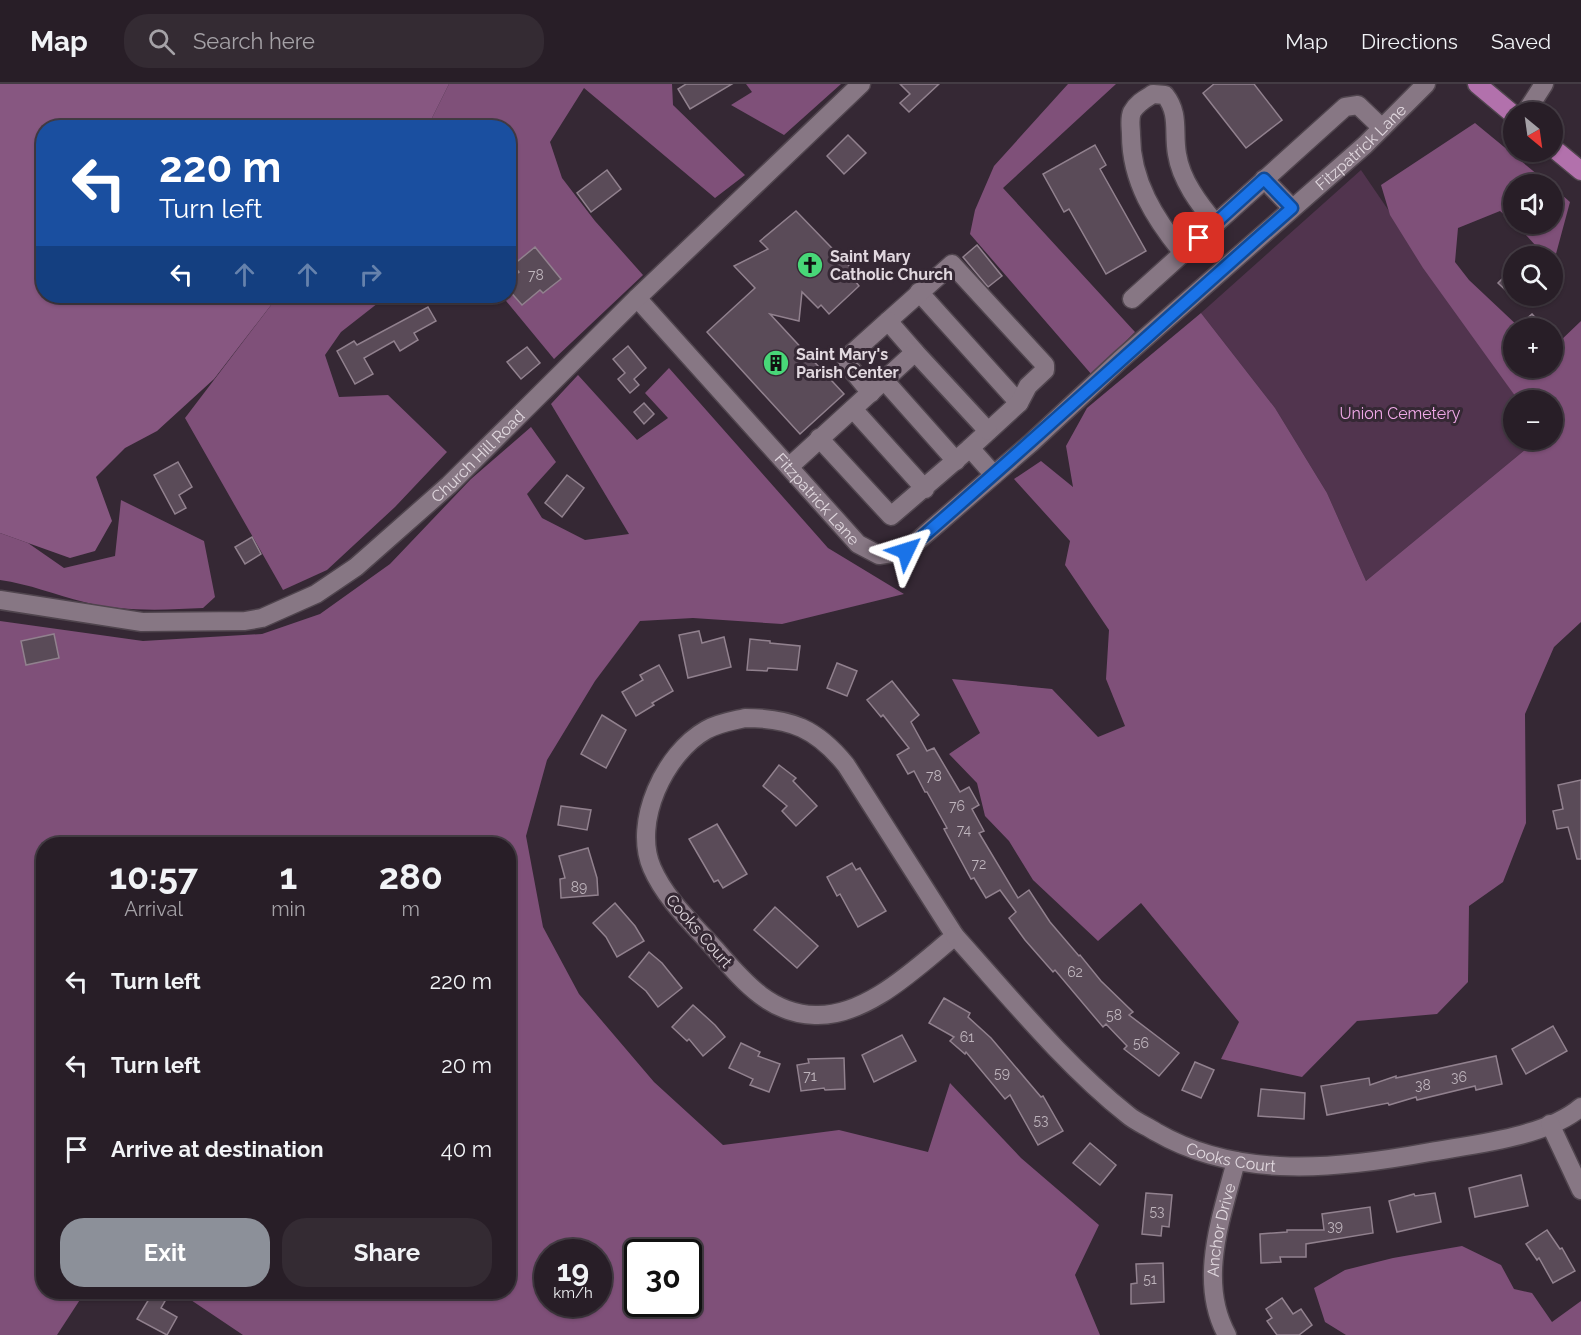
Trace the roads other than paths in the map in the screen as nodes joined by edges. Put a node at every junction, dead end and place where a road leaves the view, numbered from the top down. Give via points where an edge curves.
1 (861, 84) edge
2 (1425, 84) edge
3 (1477, 84) edge
4 (1544, 84) edge
5 (1532, 102) edge
6 (1503, 106) edge
7 (1382, 128) junction
8 (1563, 156) edge
9 (1581, 171) edge
10 (1264, 179) junction
11 (1292, 208) junction
12 (1215, 224) junction
13 (1183, 253) junction
14 (919, 292) junction
15 (637, 298) junction
16 (1132, 299) dead end
17 (888, 321) junction
18 (915, 352) junction
19 (884, 380) junction
20 (871, 393) junction
21 (1019, 403) junction
22 (853, 409) junction
23 (988, 431) junction
24 (819, 438) junction
25 (970, 448) junction
26 (956, 461) junction
27 (789, 467) junction
28 (994, 475) junction
29 (925, 489) junction
30 (0, 600) edge
31 (955, 936) junction
32 (1581, 1107) edge
33 (1550, 1124) junction
34 (1236, 1161) junction
35 (1581, 1190) edge
36 (1227, 1335) edge

1 - 15 street, Church Hill Road
2 - 7 street, Fitzpatrick Lane
3 - 6 main road
4 - 5 street
7 - 10 street via 1358,105 1345,107
7 - 11 street, Fitzpatrick Lane
8 - 9 main road
10 - 11 street
10 - 12 street
11 - 28 street, Fitzpatrick Lane
12 - 13 street
12 - 13 street via 1199,204 1177,155 1172,105 1165,95 1153,94 1138,103 1131,115 1131,149 1149,207
13 - 16 street
14 - 17 street
14 - 21 street
14 - 21 street via 951,264 1030,348 1046,368 1028,386
15 - 27 street, Fitzpatrick Lane
15 - 30 street, Church Hill Road via 449,485 356,567 316,594 262,618 222,621 142,622
17 - 18 street
17 - 20 street via 847,360
18 - 19 street
18 - 23 street
19 - 20 street
19 - 26 street
20 - 22 street
21 - 23 street
22 - 24 street
22 - 29 street
23 - 25 street
24 - 27 street
24 - 29 street via 891,516
25 - 26 street
25 - 28 street
26 - 29 street
27 - 28 street, Fitzpatrick Lane via 858,544 879,555 906,551
31 - 31 street, Cooks Court via 846,765 819,736 790,723 745,718 707,729 672,759 653,797 646,841 651,865 665,893 749,987 767,1001 797,1013 815,1015 857,1007 903,979
31 - 34 street, Cooks Court via 1070,1062 1130,1116 1172,1141
32 - 33 street, Cooks Court
33 - 34 street, Cooks Court via 1500,1140 1371,1163 1323,1167
33 - 35 street
34 - 36 street, Anchor Drive via 1211,1274

